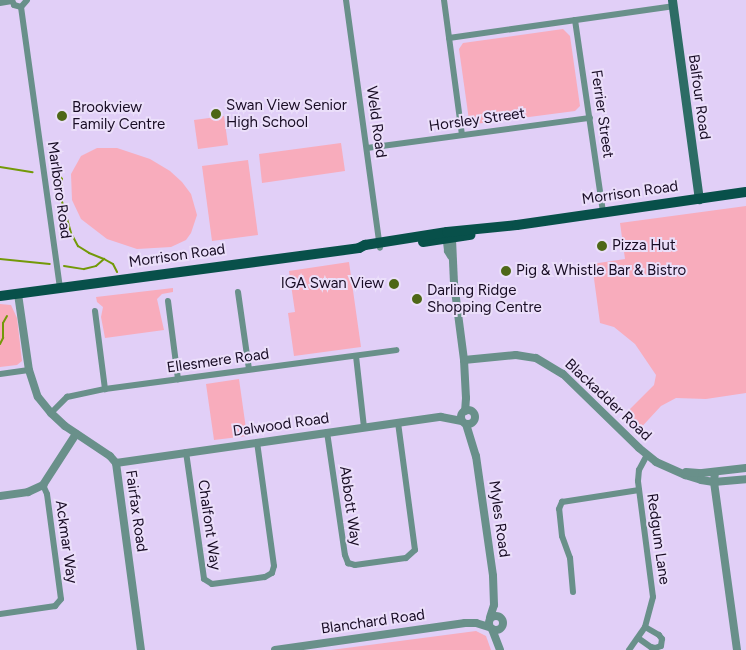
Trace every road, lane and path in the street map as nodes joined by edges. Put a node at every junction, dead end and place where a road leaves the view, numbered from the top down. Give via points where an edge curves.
1 (12, 0) edge
2 (27, 0) edge
3 (346, 0) edge
4 (444, 0) edge
5 (0, 2) edge
6 (672, 3) edge
7 (21, 7) junction
8 (575, 20) junction
9 (449, 38) junction
10 (590, 118) junction
11 (462, 135) junction
12 (367, 148) junction
13 (746, 192) edge
14 (699, 198) junction
15 (603, 212) junction
16 (448, 236) junction
17 (380, 245) junction
18 (60, 288) junction
19 (238, 292) dead end
20 (18, 294) junction
21 (0, 296) edge
22 (168, 301) dead end
23 (95, 311) dead end
24 (396, 350) dead end
25 (356, 356) junction
26 (464, 360) junction
27 (249, 369) junction
28 (29, 370) junction
29 (0, 374) edge
30 (178, 379) junction
31 (105, 388) junction
32 (51, 414) junction
33 (466, 417) junction
34 (398, 422) junction
35 (364, 427) junction
36 (327, 432) junction
37 (76, 434) junction
38 (257, 442) junction
39 (186, 452) junction
40 (647, 455) junction
41 (116, 463) junction
42 (746, 468) edge
43 (672, 470) junction
44 (715, 472) junction
45 (746, 479) edge
46 (714, 482) junction
47 (43, 485) junction
48 (639, 490) junction
49 (0, 496) edge
50 (573, 592) dead end
51 (0, 614) edge
52 (493, 623) junction
53 (645, 627) junction
54 (638, 638) junction
55 (141, 650) edge
56 (275, 650) edge
57 (500, 650) edge
58 (629, 650) edge
59 (737, 650) edge

1 - 5 street
1 - 7 street via 14,5
2 - 7 street
3 - 12 street, Weld Road
4 - 9 street
6 - 8 street
6 - 14 main road, Balfour Road
7 - 18 street, Marlboro Road
8 - 9 street
8 - 10 street, Ferrier Street
9 - 11 street
10 - 11 street, Horsley Street
10 - 15 street, Ferrier Street
11 - 12 street, Horsley Street
12 - 17 street, Weld Road
13 - 14 main road, Morrison Road
14 - 15 main road, Morrison Road
15 - 16 main road, Morrison Road
16 - 17 main road, Morrison Road
16 - 26 street, Myles Road
17 - 18 main road, Morrison Road via 366,250 359,248
18 - 20 main road, Morrison Road
19 - 27 street
20 - 21 main road, Morrison Road
20 - 28 street, Fairfax Road
22 - 30 street
23 - 31 street
24 - 25 street, Ellesmere Road
25 - 27 street, Ellesmere Road
25 - 35 street
26 - 33 street, Myles Road
26 - 40 street, Blackadder Road via 516,355 545,362 563,374
27 - 30 street, Ellesmere Road
28 - 29 street
28 - 32 street, Fairfax Road via 38,397
30 - 31 street, Ellesmere Road
31 - 32 street, Ellesmere Road via 67,397
32 - 37 street, Fairfax Road
33 - 34 street, Dalwood Road
33 - 52 street, Myles Road via 472,437 493,576
34 - 35 street, Dalwood Road
34 - 36 street, Abbott Way via 415,550 406,558 355,565 348,563
35 - 36 street, Dalwood Road
36 - 38 street, Dalwood Road
37 - 41 street, Fairfax Road
37 - 47 street
38 - 39 street, Dalwood Road
38 - 39 street, Chalfont Way via 274,566 272,573 265,577 212,584 204,579
39 - 41 street, Dalwood Road
40 - 43 street, Blackadder Road
40 - 48 street, Redgum Lane via 639,470
41 - 55 street, Fairfax Road
42 - 44 street, Blackadder Road
43 - 44 street, Blackadder Road
43 - 46 street, Blackadder Road
44 - 46 street
45 - 46 street, Blackadder Road
46 - 59 street
47 - 49 street via 28,492
47 - 51 street, Ackmar Way via 47,494 61,599 55,606
48 - 50 street via 562,502 559,509 561,527 570,558
48 - 53 street, Redgum Lane via 653,587 652,606
52 - 56 street, Blanchard Road
52 - 57 street
53 - 54 street, Redgum Lane
53 - 54 street via 659,635 661,646 651,648
54 - 58 street, Redgum Lane

